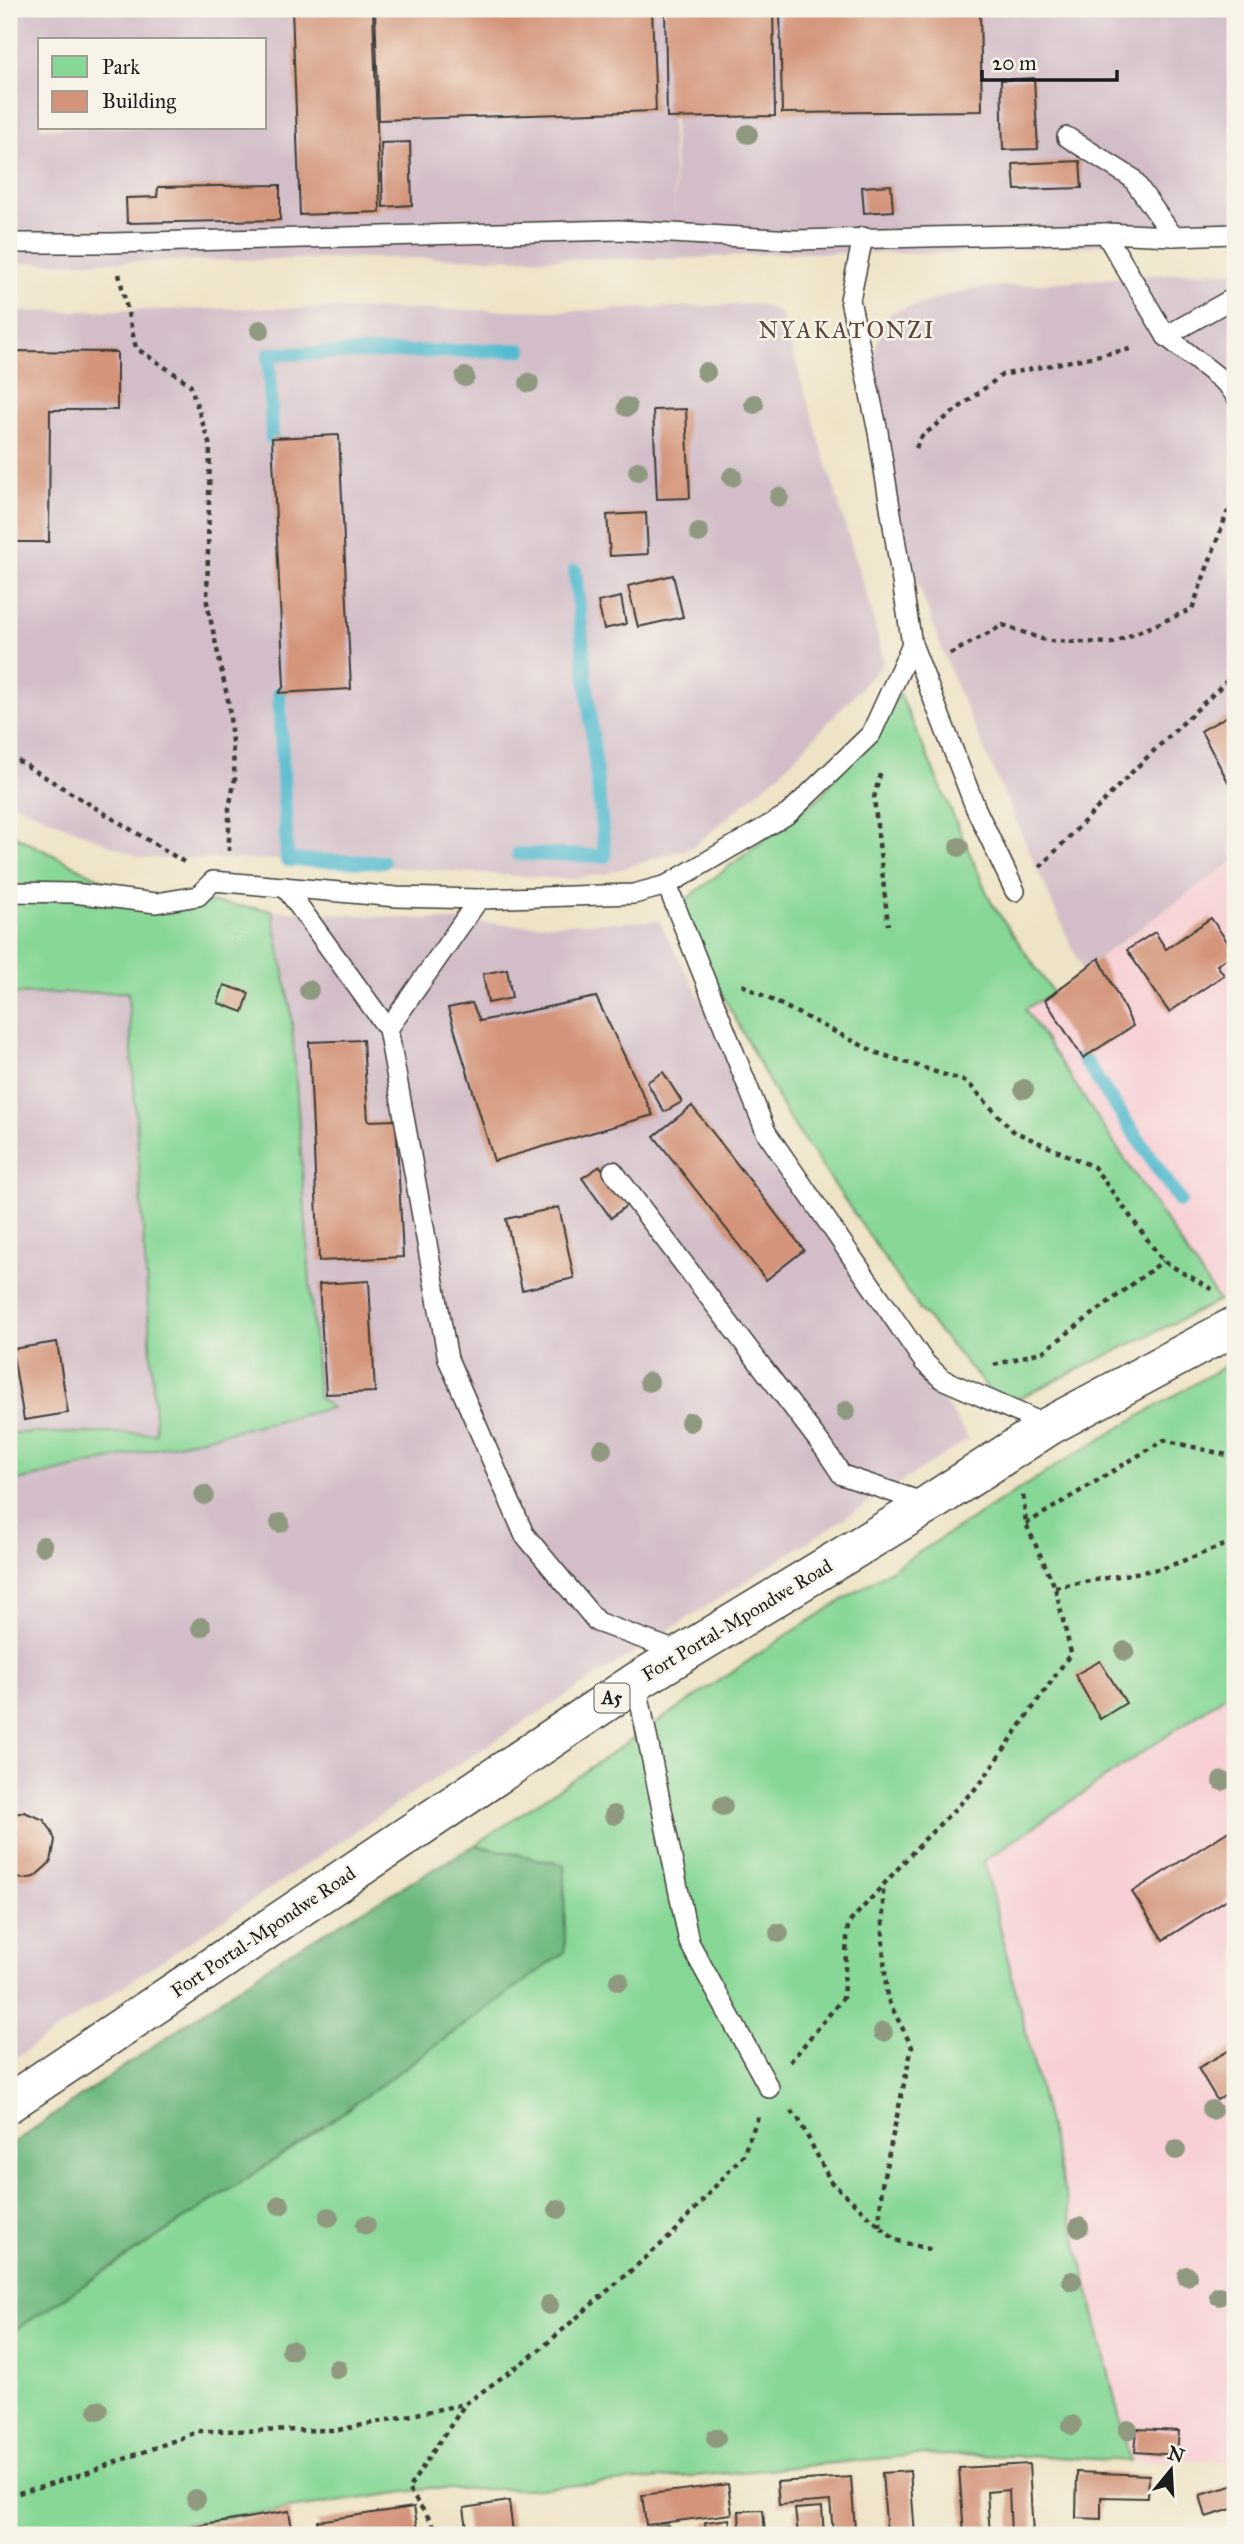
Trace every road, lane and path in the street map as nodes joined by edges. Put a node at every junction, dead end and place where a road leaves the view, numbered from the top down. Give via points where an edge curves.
1 (1067, 136) dead end
2 (1105, 233) junction
3 (1235, 234) edge
4 (1173, 236) junction
5 (863, 237) junction
6 (9, 243) edge
7 (111, 243) junction
8 (1235, 297) edge
9 (1166, 336) junction
10 (1235, 394) edge
11 (890, 499) junction
12 (1235, 508) edge
13 (912, 644) junction
14 (921, 669) junction
15 (1235, 673) edge
16 (9, 755) edge
17 (880, 772) dead end
18 (222, 882) junction
19 (667, 885) junction
20 (285, 887) junction
21 (1014, 891) joint
22 (9, 892) edge
23 (479, 899) junction
24 (888, 925) dead end
25 (698, 962) junction
26 (387, 1029) junction
27 (613, 1171) dead end
28 (1163, 1261) junction
29 (1229, 1310) edge
30 (942, 1379) junction
31 (1049, 1426) junction
32 (1017, 1447) junction
33 (1235, 1457) edge
34 (929, 1504) junction
35 (1026, 1524) junction
36 (1235, 1541) edge
37 (1055, 1587) junction
38 (682, 1653) junction
39 (636, 1682) junction
40 (884, 1885) junction
41 (769, 2088) junction
42 (9, 2103) edge
43 (879, 2226) junction
44 (932, 2250) dead end
45 (465, 2404) junction
46 (9, 2496) edge
47 (441, 2535) edge

1 - 4 lane via 1132,178
2 - 4 lane
2 - 5 lane
2 - 9 lane
3 - 4 lane
5 - 7 lane via 796,240 620,230
5 - 11 lane via 850,300
6 - 7 lane
7 - 18 path via 136,348 190,384 210,446 207,603 229,705 236,779
8 - 9 lane
9 - 10 lane
9 - 11 path via 1147,346 1002,374 922,436
11 - 13 lane
12 - 14 path via 1227,513 1192,609 1113,643 1048,641 1003,625
13 - 14 lane
13 - 19 lane via 871,734 788,814
14 - 21 lane via 975,809
15 - 21 path
16 - 18 path
17 - 24 path via 874,798
18 - 20 lane
18 - 22 lane via 198,896 156,903 73,893
19 - 23 lane via 634,894
19 - 25 lane
20 - 23 lane
20 - 26 lane
23 - 26 lane
25 - 28 path via 877,1053 967,1082 1013,1130 1094,1167
25 - 30 lane via 766,1132 924,1362
26 - 38 lane via 448,1359 524,1534 597,1622
27 - 34 lane via 842,1475
28 - 29 path
28 - 30 path via 1044,1351
29 - 31 highway, Fort Portal-Mpondwe Road / A5
30 - 31 lane
31 - 32 highway, Fort Portal-Mpondwe Road / A5
32 - 34 highway, Fort Portal-Mpondwe Road / A5
32 - 35 path
33 - 35 path via 1164,1440
34 - 38 highway, Fort Portal-Mpondwe Road / A5
35 - 37 path
36 - 37 path via 1164,1568
37 - 40 path via 1071,1653 980,1784
38 - 39 highway, Fort Portal-Mpondwe Road / A5
39 - 41 lane via 689,1942
39 - 42 highway, Fort Portal-Mpondwe Road / A5
40 - 41 path via 848,1924 843,1998
40 - 43 path via 887,1998 912,2047 882,2185
41 - 43 path via 798,2118 831,2182
41 - 45 path via 743,2155 673,2234 537,2352
43 - 44 path via 895,2240
45 - 46 path via 338,2430 200,2431
45 - 47 path via 408,2489

